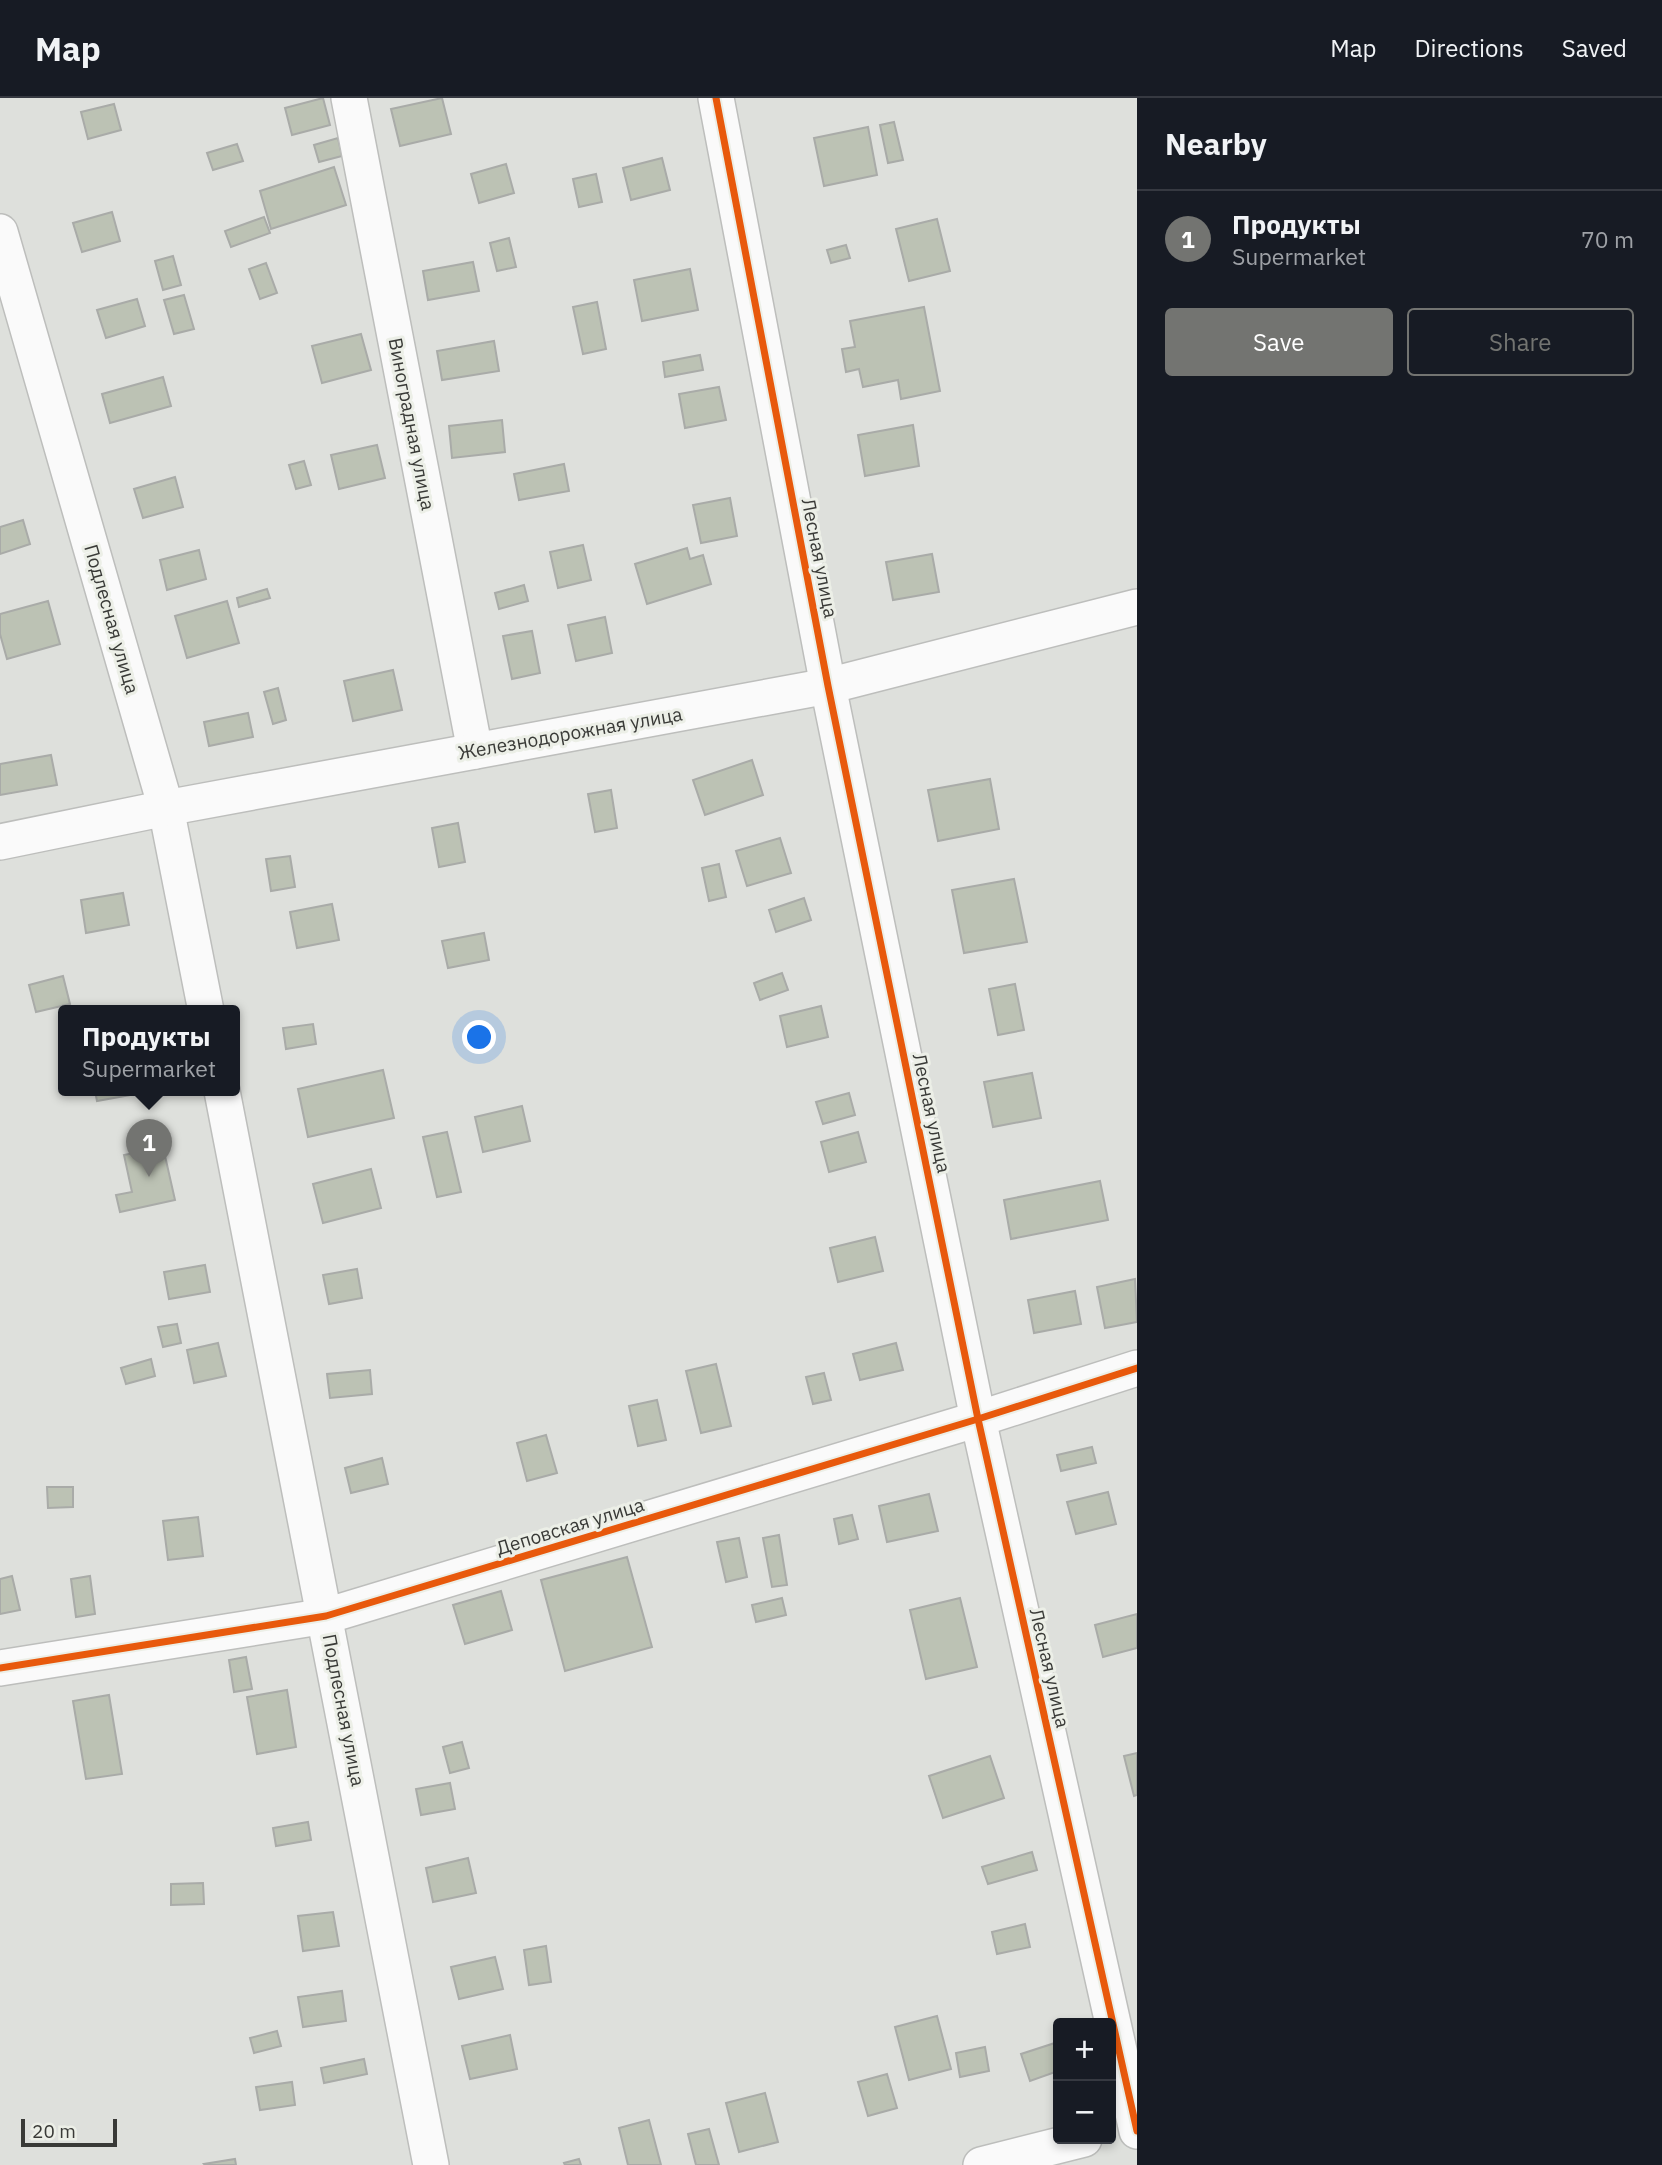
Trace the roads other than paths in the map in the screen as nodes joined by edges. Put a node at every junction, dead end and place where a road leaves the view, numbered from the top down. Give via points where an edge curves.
1 (349, 98) edge
2 (716, 98) edge
3 (0, 232) edge
4 (1137, 607) edge
5 (828, 687) junction
6 (475, 751) junction
7 (166, 808) junction
8 (0, 842) edge
9 (205, 1005) edge
10 (223, 1096) edge
11 (1137, 1368) edge
12 (978, 1419) junction
13 (326, 1616) junction
14 (0, 1668) edge
15 (1130, 2128) edge
16 (1064, 2144) edge
17 (430, 2165) edge
18 (981, 2165) edge

1 - 6 street, Виноградная улица
2 - 5 street, Лесная улица
3 - 7 street, Подлесная улица
4 - 5 street, Железнодорожная улица
5 - 6 street, Железнодорожная улица
5 - 12 street, Лесная улица
6 - 7 street, Железнодорожная улица
7 - 8 street, Железнодорожная улица
7 - 9 street, Подлесная улица
10 - 13 street, Подлесная улица
11 - 12 street, Деповская улица
12 - 13 street, Деповская улица
12 - 15 street, Лесная улица
13 - 14 street, Деповская улица
13 - 17 street, Подлесная улица
16 - 18 street

